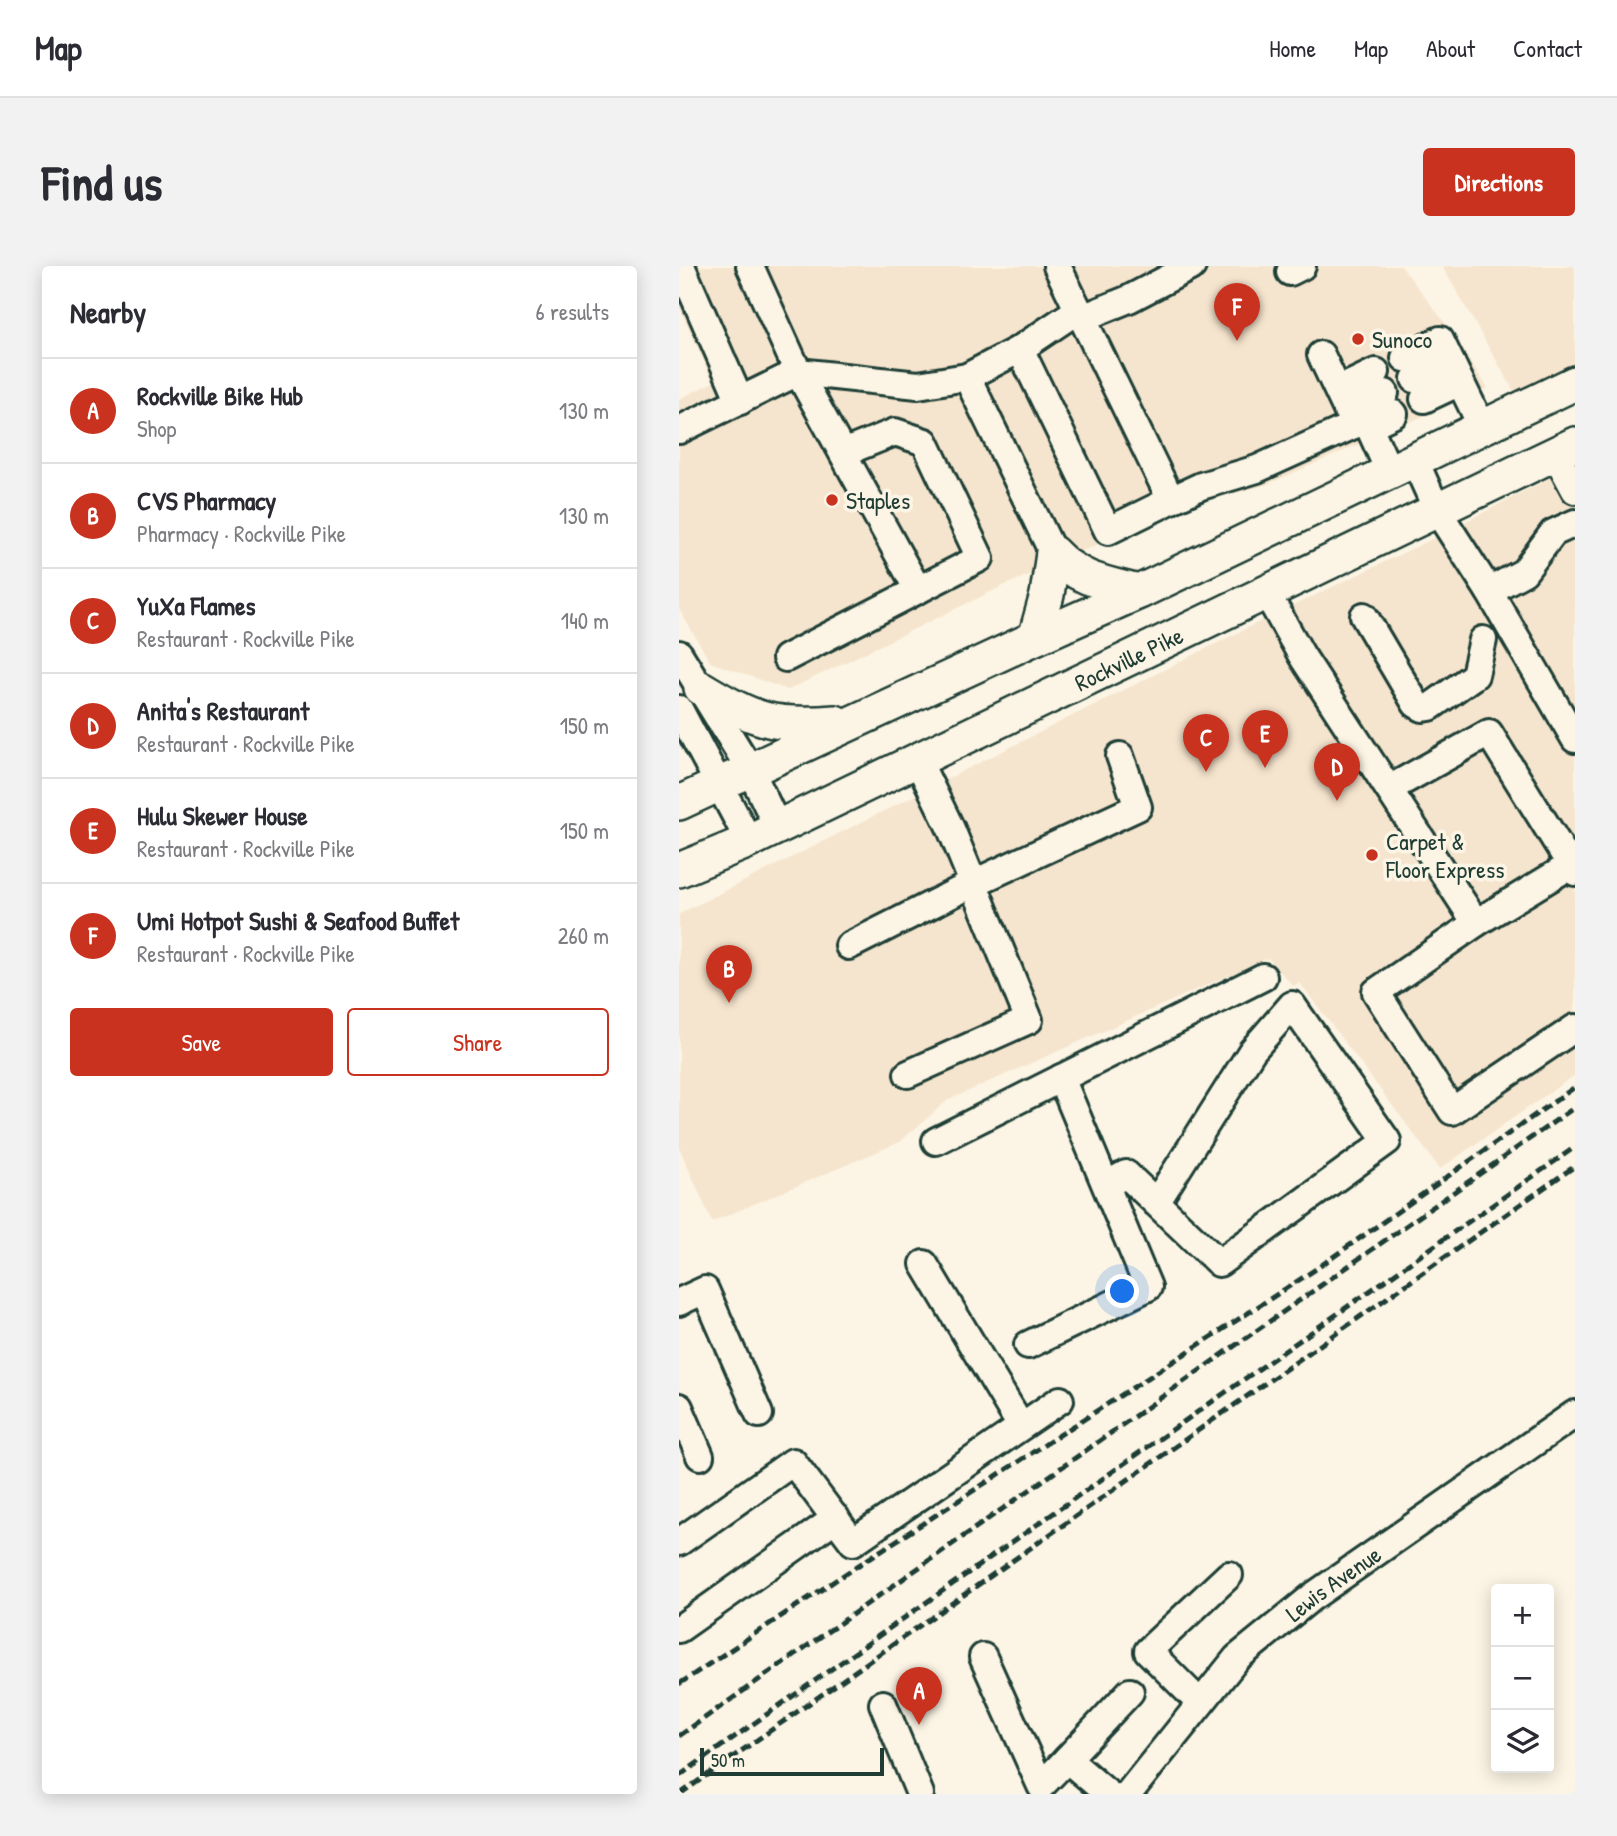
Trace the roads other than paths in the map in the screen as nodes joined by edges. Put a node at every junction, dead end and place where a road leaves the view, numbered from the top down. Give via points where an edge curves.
1 (681, 266) edge
2 (750, 266) edge
3 (1057, 266) edge
4 (1192, 266) edge
5 (1080, 314) junction
6 (1020, 349) junction
7 (1321, 355) dead end
8 (798, 372) junction
9 (1455, 372) junction
10 (967, 377) junction
11 (1575, 383) edge
12 (740, 401) junction
13 (1362, 419) junction
14 (1483, 429) junction
15 (679, 430) edge
16 (1565, 449) edge
17 (843, 453) junction
18 (1402, 467) junction
19 (1575, 490) edge
20 (1171, 500) junction
21 (1437, 510) junction
22 (1575, 523) edge
23 (1053, 553) junction
24 (918, 590) junction
25 (1489, 591) junction
26 (1139, 592) junction
27 (1266, 592) junction
28 (1364, 616) dead end
29 (1034, 638) junction
30 (1483, 640) dead end
31 (679, 654) edge
32 (786, 658) dead end
33 (690, 698) edge
34 (858, 720) junction
35 (1575, 739) edge
36 (1120, 756) dead end
37 (917, 759) junction
38 (750, 769) junction
39 (719, 784) junction
40 (1389, 789) junction
41 (679, 803) edge
42 (763, 833) junction
43 (1573, 869) edge
44 (679, 870) edge
45 (972, 884) junction
46 (1476, 923) junction
47 (849, 946) dead end
48 (1263, 977) dead end
49 (1575, 1028) edge
50 (908, 1074) dead end
51 (1061, 1078) junction
52 (936, 1141) dead end
53 (1105, 1185) junction
54 (1156, 1203) junction
55 (924, 1264) dead end
56 (679, 1301) edge
57 (1028, 1345) dead end
58 (1060, 1400) dead end
59 (679, 1407) edge
60 (759, 1414) dead end
61 (1575, 1414) edge
62 (1021, 1426) junction
63 (700, 1456) dead end
64 (836, 1518) junction
65 (679, 1542) edge
66 (1229, 1575) dead end
67 (679, 1629) edge
68 (983, 1657) dead end
69 (1130, 1692) dead end
70 (1200, 1703) junction
71 (883, 1704) dead end
72 (1067, 1759) junction
73 (920, 1794) edge
74 (1108, 1794) edge
75 (1128, 1794) edge

1 - 12 street
2 - 8 street
3 - 5 street
4 - 5 street via 1129,299
5 - 6 street
5 - 20 street
6 - 10 street
6 - 20 street via 1108,531
7 - 13 street
8 - 10 street via 918,384
8 - 12 street
8 - 17 street
9 - 9 street via 1415,379 1440,340
9 - 14 street
10 - 23 street
11 - 14 main road
12 - 15 street
13 - 13 street via 1385,393 1351,384
13 - 18 street
13 - 20 street via 1257,468
14 - 18 main road
16 - 19 street
16 - 21 main road, Rockville Pike
17 - 24 street
17 - 24 street via 895,432 925,442 981,558
18 - 21 street
18 - 26 main road
21 - 25 street
21 - 27 main road, Rockville Pike
22 - 25 street via 1553,533 1524,572
23 - 26 main road via 1086,578
23 - 29 main road via 1047,596
24 - 32 street
25 - 35 street
26 - 29 main road
27 - 37 main road, Rockville Pike
27 - 40 street
28 - 30 street via 1416,704 1423,708 1475,676
29 - 34 main road
31 - 33 street
33 - 34 main road via 789,724
33 - 38 street
33 - 39 street
34 - 38 main road
36 - 45 street via 1138,807
37 - 42 main road, Rockville Pike
37 - 45 street
38 - 39 main road
38 - 42 street
39 - 41 main road
39 - 42 street
40 - 43 street via 1489,733
40 - 46 street
42 - 44 main road, Rockville Pike
43 - 46 street
45 - 47 street
45 - 50 street via 1029,1020
46 - 49 street via 1376,992 1452,1111
48 - 51 street
51 - 52 street
51 - 53 street
53 - 54 street via 1126,1174
53 - 57 street via 1148,1287
54 - 54 street via 1219,1263 1387,1141 1292,1004 1252,1051
55 - 62 street
56 - 60 street via 705,1290
58 - 62 street
59 - 63 street
61 - 70 street, Lewis Avenue via 1312,1597 1237,1658
62 - 64 street via 853,1542
64 - 65 street via 793,1462
64 - 67 street
66 - 70 street via 1148,1651
68 - 72 street via 1041,1786
69 - 72 street
70 - 75 street, Lewis Avenue
71 - 73 street
72 - 74 street

